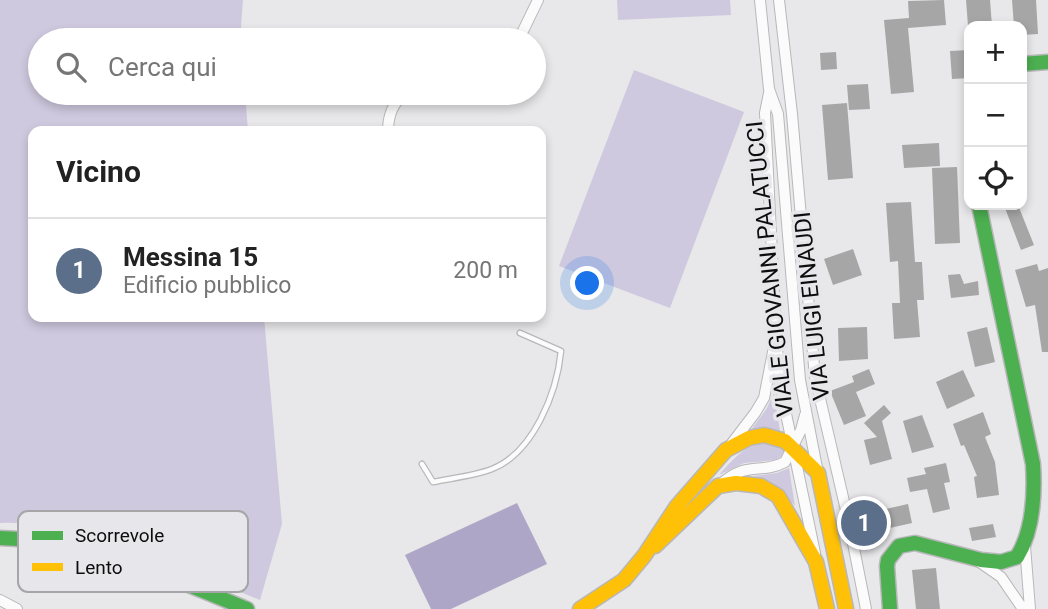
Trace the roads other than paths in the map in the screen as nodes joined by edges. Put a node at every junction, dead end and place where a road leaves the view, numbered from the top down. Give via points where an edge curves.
1 (538, 0) edge
2 (760, 0) edge
3 (779, 0) edge
4 (524, 28) edge
5 (1048, 62) edge
6 (1027, 64) edge
7 (769, 89) junction
8 (394, 105) edge
9 (388, 126) edge
10 (980, 210) edge
11 (520, 334) dead end
12 (776, 334) junction
13 (806, 411) junction
14 (793, 448) junction
15 (726, 450) junction
16 (422, 464) dead end
17 (818, 473) junction
18 (718, 486) junction
19 (0, 538) edge
20 (18, 539) edge
21 (1025, 546) junction
22 (644, 556) junction
23 (975, 558) junction
24 (816, 562) junction
25 (204, 592) edge
26 (0, 600) edge
27 (17, 609) edge
28 (247, 609) edge
29 (580, 609) edge
30 (827, 609) edge
31 (846, 609) edge
32 (866, 609) edge
33 (890, 609) edge
34 (1023, 609) edge
35 (1030, 609) edge

1 - 4 street
2 - 7 street, VIALE GIOVANNI PALATUCCI
3 - 32 street, VIA LUIGI EINAUDI via 816,376
5 - 6 main road
7 - 12 street, VIALE GIOVANNI PALATUCCI via 765,114
7 - 13 street, VIALE GIOVANNI PALATUCCI via 778,114
8 - 9 street
10 - 21 main road via 1033,464
11 - 16 lane via 561,351 541,421 519,454 492,469 433,481
12 - 14 street, VIALE GIOVANNI PALATUCCI via 780,385
12 - 15 street via 768,389
13 - 14 street
13 - 17 street, VIALE GIOVANNI PALATUCCI
14 - 15 main road via 778,437 764,435
14 - 17 main road
14 - 18 street via 778,466 746,468
14 - 24 street, VIALE GIOVANNI PALATUCCI
15 - 22 main road via 677,506
17 - 31 main road, VIALE GIOVANNI PALATUCCI
18 - 22 main road
18 - 24 main road via 746,483 769,490 785,506
19 - 20 main road
21 - 23 main road via 1004,561
21 - 35 street
22 - 29 main road via 613,589
23 - 33 main road via 919,542 901,545 888,562
23 - 34 street via 1001,577
24 - 30 main road, VIALE GIOVANNI PALATUCCI
25 - 28 main road
26 - 27 street

